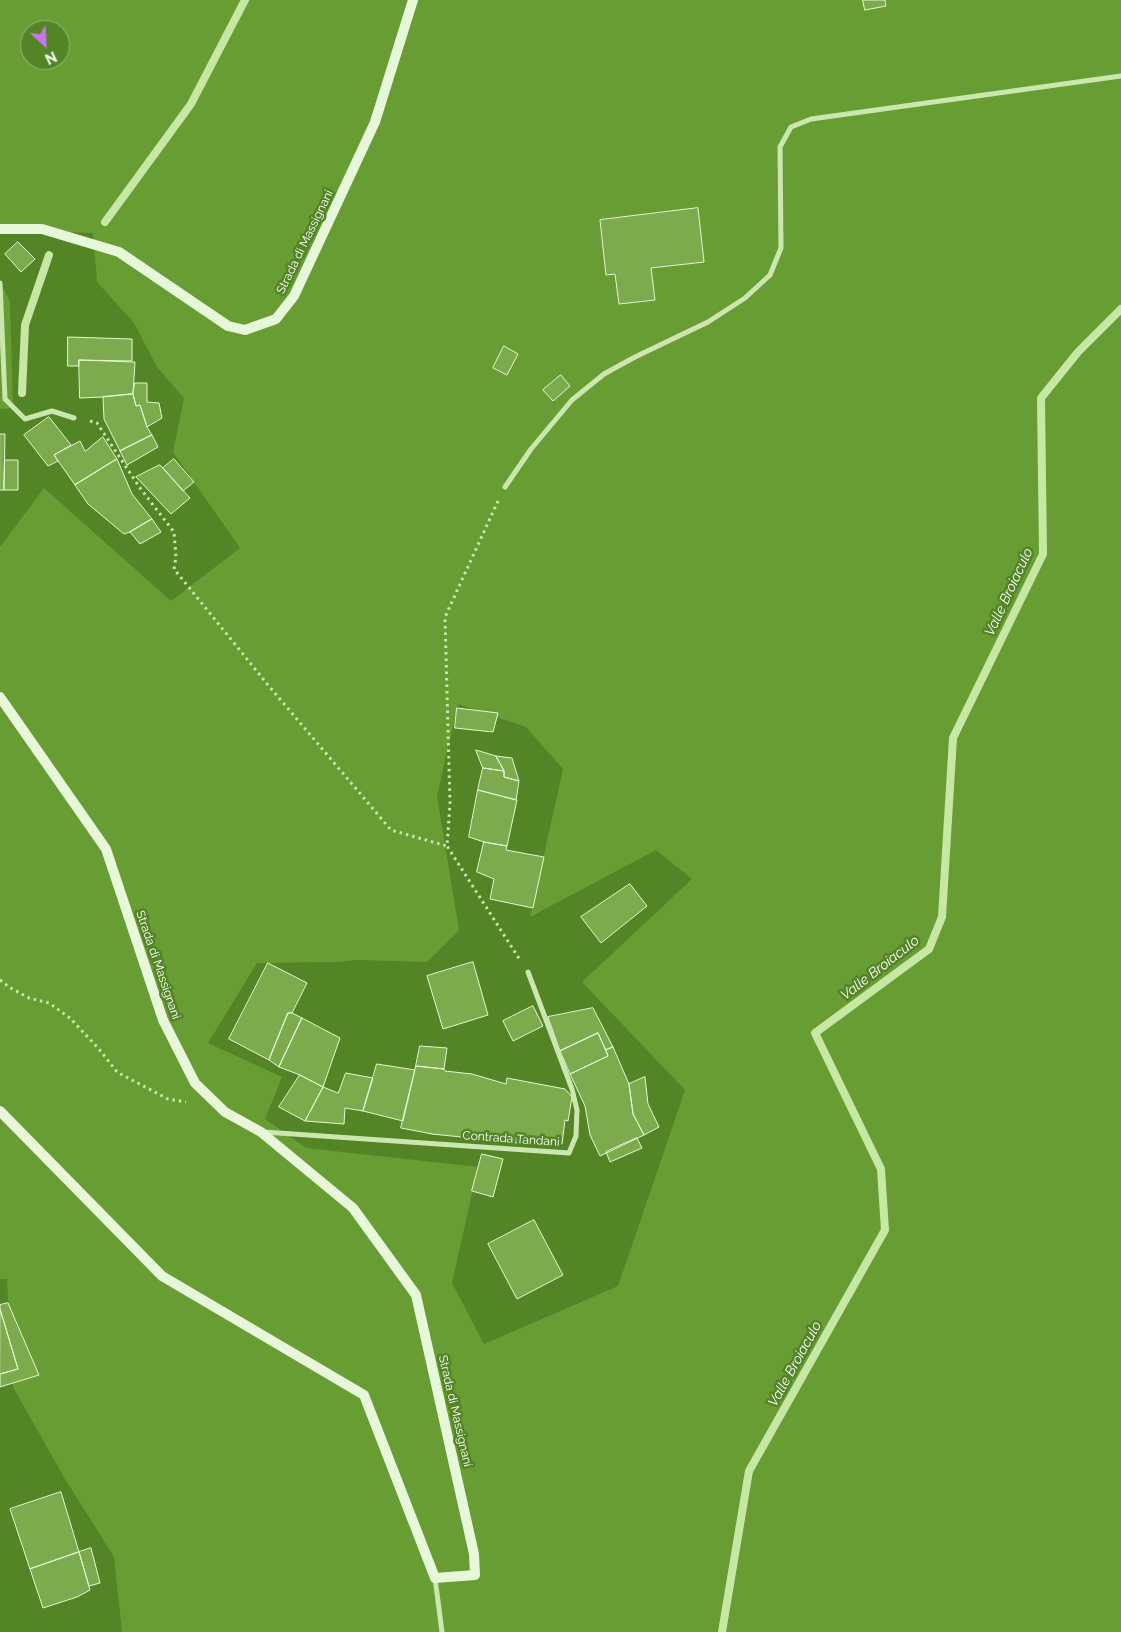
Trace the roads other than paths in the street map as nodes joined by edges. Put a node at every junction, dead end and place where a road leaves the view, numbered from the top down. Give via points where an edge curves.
1 (413, 0) edge
2 (1121, 76) edge
3 (0, 229) edge
4 (0, 283) edge
5 (74, 418) road end
6 (505, 487) road end
7 (0, 697) edge
8 (528, 972) road end
9 (0, 1111) edge
10 (260, 1132) junction
11 (435, 1578) junction
12 (442, 1632) edge

1 - 3 street, Strada di Massignani via 375,122 294,296 276,318 245,330 228,326 119,252 42,229
2 - 6 street via 811,119 792,127 780,147 781,248 770,275 745,298 708,322 604,374 572,400 531,449
4 - 5 street via 5,399 25,420 52,411
7 - 10 street, Strada di Massignani via 106,849 162,1020 195,1083 224,1112
8 - 10 street, Contrada Tandani via 577,1110 576,1136 569,1153
9 - 11 street via 162,1276 364,1395
10 - 11 street, Strada di Massignani via 353,1208 416,1295 474,1554 475,1575
11 - 12 street

